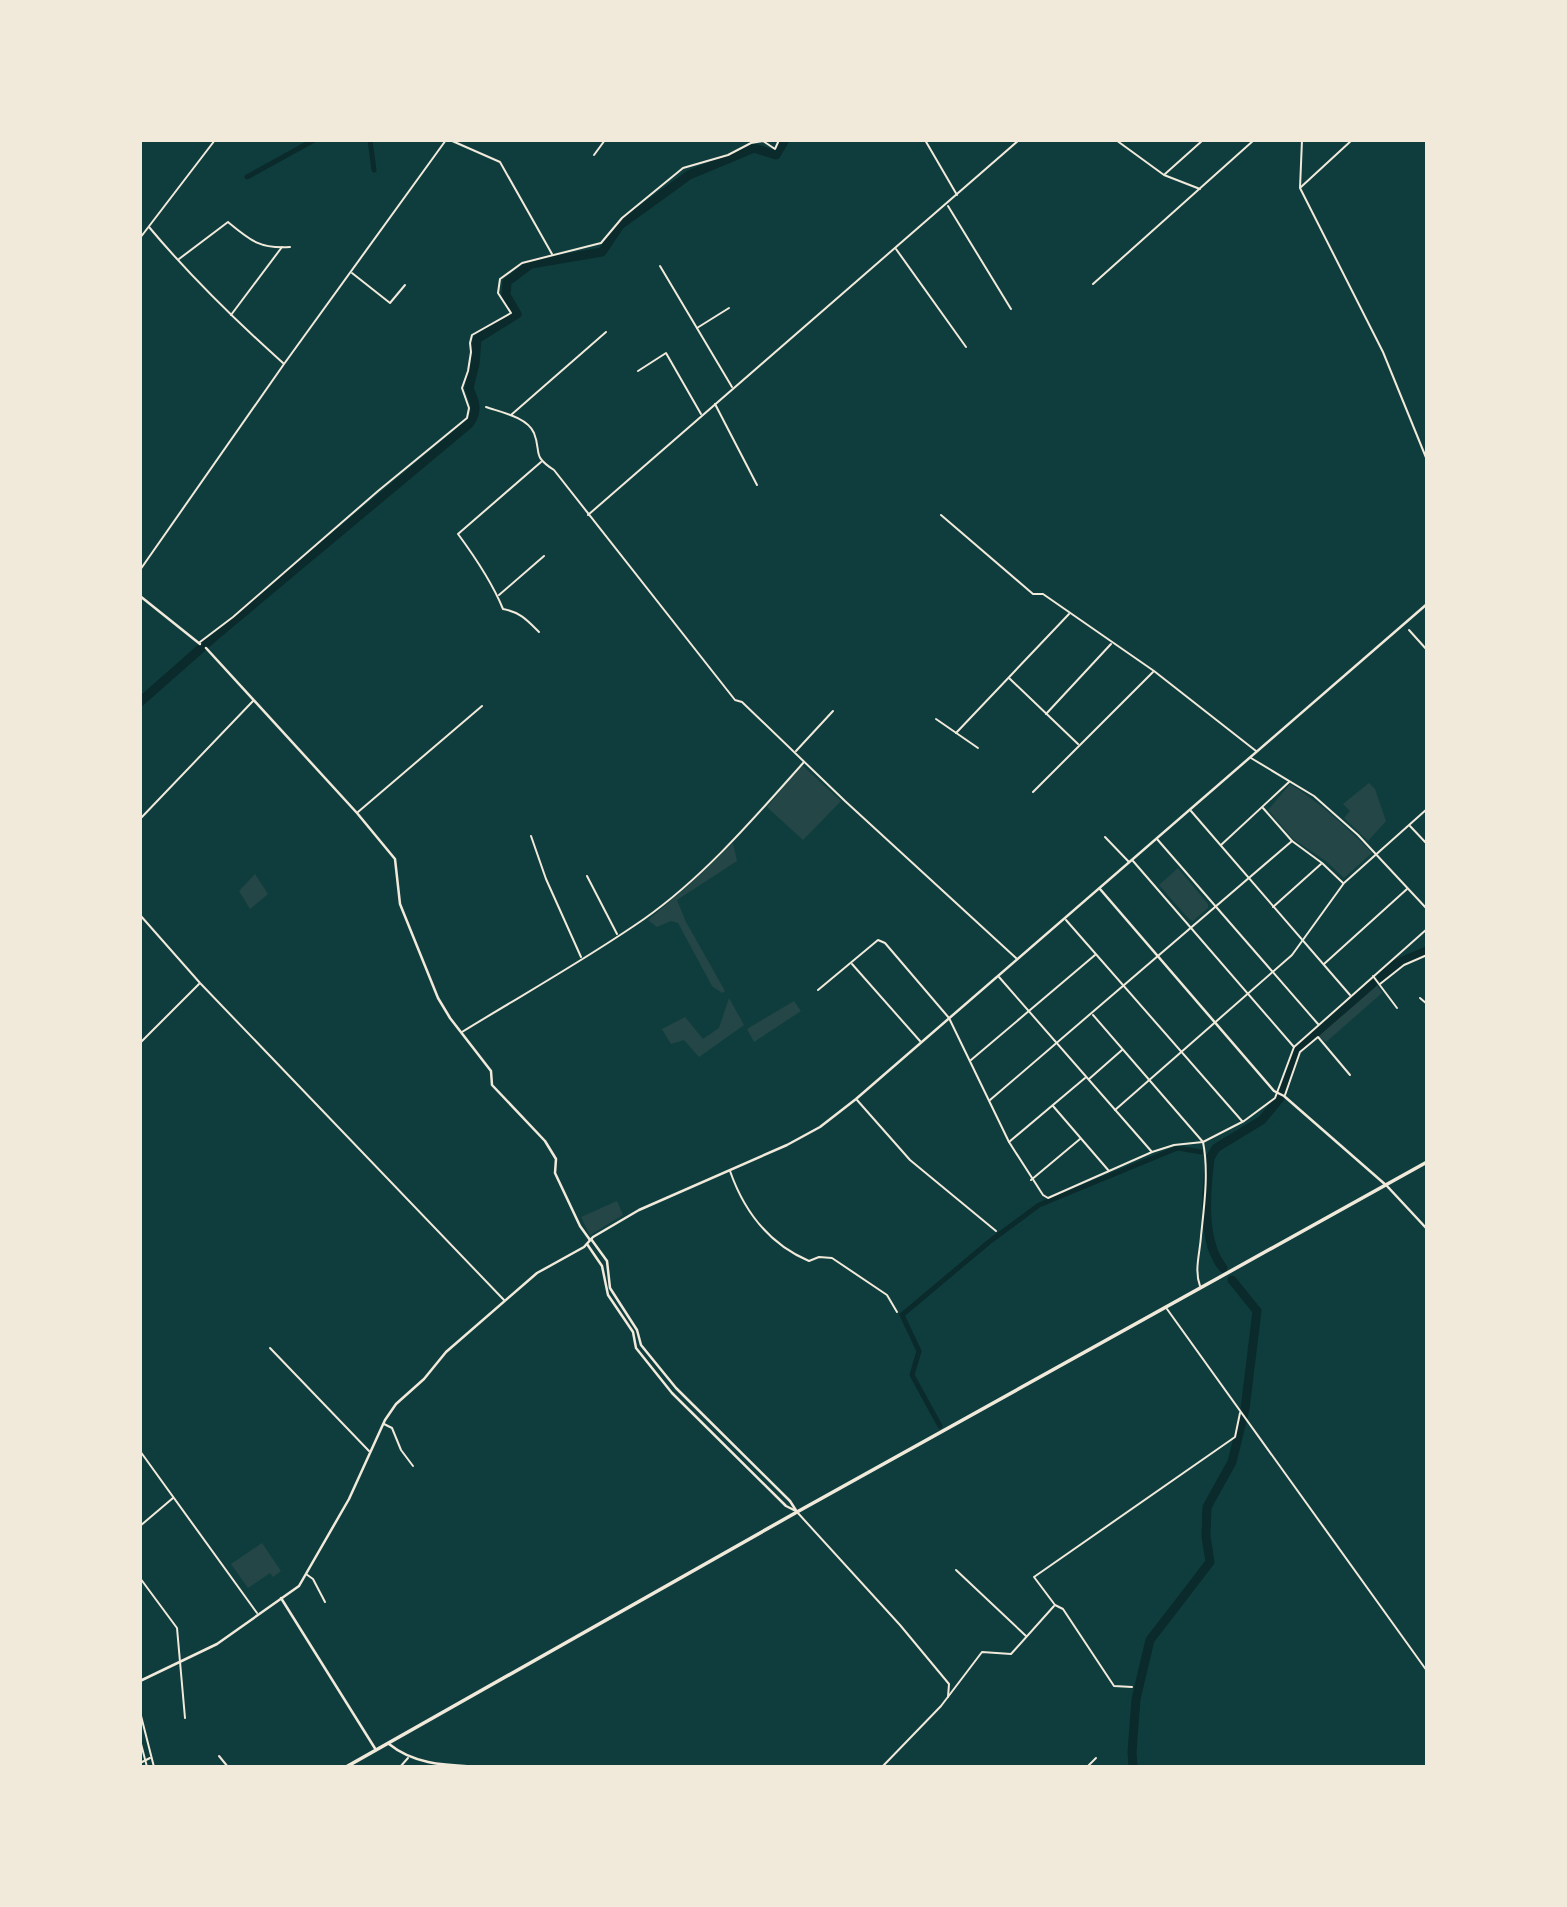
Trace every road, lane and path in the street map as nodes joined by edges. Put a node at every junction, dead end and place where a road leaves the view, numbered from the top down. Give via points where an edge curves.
1 (215, 140) edge
2 (446, 140) edge
3 (450, 140) edge
4 (605, 140) edge
5 (779, 140) edge
6 (925, 140) edge
7 (1019, 140) edge
8 (1116, 140) edge
9 (1203, 140) edge
10 (1254, 140) edge
11 (1352, 140) edge
12 (1304, 141) edge
13 (593, 155) dead end
14 (1164, 175) junction
15 (1300, 188) junction
16 (1201, 189) junction
17 (958, 196) junction
18 (947, 205) junction
19 (149, 227) junction
20 (140, 238) edge
21 (282, 247) junction
22 (290, 247) dead end
23 (895, 248) junction
24 (553, 255) junction
25 (177, 260) junction
26 (660, 266) dead end
27 (351, 272) junction
28 (1093, 284) dead end
29 (405, 285) dead end
30 (729, 308) dead end
31 (1011, 309) dead end
32 (230, 315) junction
33 (697, 328) junction
34 (606, 332) dead end
35 (966, 348) dead end
36 (284, 364) junction
37 (638, 371) dead end
38 (733, 388) junction
39 (715, 404) junction
40 (485, 407) dead end
41 (511, 415) junction
42 (702, 415) junction
43 (1427, 460) edge
44 (541, 461) junction
45 (757, 485) dead end
46 (588, 515) junction
47 (941, 515) dead end
48 (544, 555) dead end
49 (140, 570) edge
50 (140, 596) edge
51 (498, 596) junction
52 (1427, 604) edge
53 (1070, 613) junction
54 (1409, 630) dead end
55 (539, 632) dead end
56 (1112, 643) junction
57 (199, 644) junction
58 (206, 648) joint
59 (1427, 650) edge
60 (1154, 671) junction
61 (1009, 678) junction
62 (254, 700) junction
63 (482, 706) dead end
64 (834, 710) dead end
65 (1046, 714) junction
66 (936, 719) dead end
67 (956, 733) junction
68 (1079, 745) junction
69 (978, 748) dead end
70 (795, 752) junction
71 (1256, 752) junction
72 (1251, 757) junction
73 (804, 761) junction
74 (1290, 781) junction
75 (1033, 792) dead end
76 (1263, 808) junction
77 (1427, 809) edge
78 (1190, 811) junction
79 (357, 813) junction
80 (140, 819) edge
81 (1409, 825) junction
82 (531, 836) dead end
83 (1105, 836) dead end
84 (1157, 839) junction
85 (1292, 841) junction
86 (1427, 844) edge
87 (1220, 845) junction
88 (1377, 854) junction
89 (1131, 862) junction
90 (1322, 863) junction
91 (587, 876) dead end
92 (1248, 878) junction
93 (1344, 883) junction
94 (1100, 889) junction
95 (1407, 889) junction
96 (1215, 906) junction
97 (1273, 907) junction
98 (1427, 909) edge
99 (140, 915) edge
100 (1065, 919) junction
101 (1190, 927) junction
102 (1427, 929) edge
103 (618, 935) junction
104 (1302, 940) junction
105 (1096, 954) junction
106 (1427, 955) edge
107 (1157, 956) junction
108 (582, 958) junction
109 (1018, 959) junction
110 (851, 963) junction
111 (1323, 964) junction
112 (1273, 972) junction
113 (999, 976) junction
114 (1373, 976) junction
115 (200, 984) junction
116 (1380, 984) junction
117 (1124, 986) junction
118 (818, 990) dead end
119 (1248, 994) junction
120 (1351, 996) junction
121 (1420, 998) dead end
122 (1427, 1004) edge
123 (1397, 1008) dead end
124 (1029, 1011) junction
125 (1092, 1014) junction
126 (949, 1018) junction
127 (1215, 1023) junction
128 (1318, 1025) junction
129 (461, 1033) junction
130 (921, 1042) junction
131 (140, 1043) edge
132 (1057, 1044) junction
133 (1294, 1047) junction
134 (1123, 1049) junction
135 (1182, 1052) junction
136 (971, 1060) junction
137 (1350, 1074) dead end
138 (1087, 1079) junction
139 (1149, 1080) junction
140 (1278, 1092) junction
141 (1284, 1096) junction
142 (856, 1099) junction
143 (989, 1101) junction
144 (1053, 1105) junction
145 (1115, 1110) junction
146 (1243, 1122) junction
147 (1081, 1138) junction
148 (1009, 1142) junction
149 (1203, 1142) junction
150 (1152, 1152) junction
151 (1427, 1162) edge
152 (730, 1170) junction
153 (1110, 1172) junction
154 (1031, 1180) junction
155 (1387, 1186) junction
156 (1427, 1229) edge
157 (996, 1231) dead end
158 (589, 1241) junction
159 (1201, 1288) junction
160 (504, 1300) junction
161 (1167, 1308) junction
162 (897, 1312) dead end
163 (630, 1318) junction
164 (625, 1321) junction
165 (270, 1348) dead end
166 (676, 1388) junction
167 (672, 1393) junction
168 (1241, 1412) junction
169 (384, 1423) junction
170 (723, 1434) junction
171 (719, 1438) junction
172 (140, 1451) edge
173 (369, 1452) junction
174 (413, 1466) dead end
175 (174, 1497) junction
176 (797, 1512) junction
177 (140, 1527) edge
178 (956, 1570) dead end
179 (306, 1574) junction
180 (140, 1578) edge
181 (281, 1598) junction
182 (325, 1602) dead end
183 (1055, 1605) junction
184 (258, 1614) junction
185 (1027, 1636) junction
186 (180, 1662) junction
187 (1427, 1671) edge
188 (140, 1681) edge
189 (1132, 1687) dead end
190 (948, 1698) junction
191 (140, 1712) edge
192 (185, 1718) dead end
193 (140, 1740) edge
194 (388, 1743) junction
195 (376, 1750) junction
196 (219, 1756) dead end
197 (409, 1757) junction
198 (151, 1758) junction
199 (1096, 1758) dead end
200 (145, 1760) junction
201 (140, 1763) edge
202 (147, 1767) edge
203 (154, 1767) edge
204 (228, 1767) edge
205 (346, 1767) edge
206 (400, 1767) edge
207 (482, 1767) edge
208 (883, 1767) edge
209 (1087, 1767) edge

1 - 19 street
2 - 27 street
3 - 24 street via 500,162
4 - 13 street
5 - 24 street via 775,149 763,141 751,143 683,168 622,218 601,243
6 - 17 street
7 - 17 street
8 - 14 street
9 - 14 street
10 - 16 street
11 - 15 street
12 - 15 street
14 - 16 street
15 - 43 street via 1382,352
16 - 28 street
17 - 18 street
18 - 23 street
18 - 31 street
19 - 20 street
19 - 25 street
21 - 22 street
21 - 25 street via 252,242 228,222
21 - 32 street
23 - 35 street
23 - 38 street
24 - 57 street via 522,264 500,279 498,293 510,313 472,335 462,388 469,408 467,418
25 - 32 street
26 - 33 street
27 - 29 street via 390,303
27 - 36 street
30 - 33 street
32 - 36 street
33 - 38 street
34 - 41 street
36 - 49 street
37 - 42 street via 666,353
38 - 39 street
39 - 42 street
39 - 45 street
40 - 41 street
41 - 44 street via 535,435
42 - 46 street
44 - 46 street via 554,470
44 - 51 street via 458,534
46 - 70 street via 736,699
47 - 53 street via 1033,594 1043,594
48 - 51 street
50 - 57 main road
51 - 55 street via 503,609 515,611
52 - 71 main road
53 - 56 street
53 - 61 street
54 - 59 street
56 - 60 street
56 - 65 street
57 - 58 street
58 - 62 main road
60 - 68 street
60 - 71 street
61 - 65 street
61 - 67 street
62 - 79 main road
62 - 80 street
63 - 79 street
64 - 70 street
65 - 68 street
66 - 67 street
67 - 69 street
68 - 75 street
70 - 73 street
71 - 72 main road
72 - 74 street
72 - 78 main road
73 - 103 street via 684,887
73 - 109 street
74 - 76 street
74 - 88 street via 1314,796
76 - 85 street
76 - 87 street
77 - 81 street
78 - 84 main road
78 - 87 street
79 - 129 main road via 394,859 400,904 438,998
81 - 86 street
81 - 88 street
82 - 108 street
83 - 89 street
84 - 89 main road
84 - 96 street
85 - 90 street
85 - 92 street
87 - 92 street
88 - 93 street
88 - 95 street
89 - 94 main road
89 - 101 street
90 - 93 street
90 - 97 street
91 - 103 street
92 - 96 street
92 - 97 street
93 - 104 street
94 - 100 main road
94 - 107 main road
95 - 98 street
95 - 111 street
96 - 101 street
96 - 112 street
97 - 104 street
99 - 115 street
100 - 105 street
100 - 109 main road
101 - 107 street
101 - 119 street
102 - 114 street
103 - 108 street
104 - 111 street
104 - 112 street
105 - 117 street
105 - 124 street
106 - 116 street via 1404,965
107 - 117 street
107 - 127 main road
108 - 129 street
109 - 113 main road
110 - 118 street
110 - 126 street via 878,940 885,943
110 - 130 street
111 - 120 street
112 - 119 street
112 - 128 street
113 - 124 street
113 - 126 main road
114 - 116 street
114 - 120 street
115 - 131 street
115 - 160 street
116 - 123 street
117 - 125 street
117 - 135 street
119 - 127 street
119 - 133 street
120 - 128 street
121 - 122 street
124 - 132 street
124 - 136 street
125 - 132 street
125 - 134 street
126 - 130 main road
126 - 136 street
127 - 135 street
127 - 140 main road
128 - 133 street
129 - 158 main road via 491,1071 492,1085 545,1141 556,1159 555,1173
130 - 142 main road
132 - 138 street
132 - 143 street
133 - 140 street
134 - 138 street
134 - 139 street
135 - 139 street
135 - 146 street
136 - 143 street
137 - 141 street via 1318,1037 1300,1052
138 - 144 street
138 - 145 street
139 - 145 street
139 - 149 street
140 - 141 main road
140 - 146 street
141 - 155 main road
142 - 152 main road via 820,1127
142 - 157 street via 910,1160
143 - 148 street
144 - 147 street
144 - 148 street
145 - 150 street
146 - 149 street
147 - 153 street
147 - 154 street
148 - 154 street
149 - 150 street via 1174,1144
149 - 159 street via 1206,1156 1197,1265
150 - 153 street
151 - 155 main road
152 - 158 main road via 639,1210
152 - 162 street via 751,1214 782,1248 809,1261 832,1258 887,1295
153 - 154 street via 1048,1198
155 - 156 main road
155 - 159 main road
158 - 160 main road
158 - 163 main road via 607,1261 610,1288
158 - 164 main road via 602,1266 608,1295
159 - 161 main road
160 - 169 main road via 446,1352
161 - 168 street
161 - 176 main road
163 - 164 street
163 - 166 main road via 641,1345
164 - 167 main road via 636,1348
165 - 173 street
166 - 167 street
166 - 170 main road
167 - 171 main road
168 - 183 street via 1235,1437 1034,1577
168 - 187 street
169 - 173 main road
169 - 174 street via 392,1428
170 - 171 street
170 - 176 main road
171 - 176 main road
172 - 175 street
173 - 179 main road via 349,1499
175 - 177 street
175 - 184 street
176 - 190 street via 949,1684
176 - 194 main road
178 - 185 street
179 - 181 main road via 299,1586
179 - 182 street
180 - 186 street via 177,1628
181 - 184 main road
181 - 195 main road
183 - 185 street
183 - 189 street via 1063,1609 1114,1686
184 - 186 main road via 217,1644
185 - 190 street via 1011,1654 982,1652
186 - 188 main road
186 - 192 street
190 - 208 street
191 - 198 street
193 - 200 street
194 - 195 main road
194 - 197 main road
195 - 205 main road
196 - 204 street
197 - 206 street
197 - 207 main road
198 - 200 street
198 - 203 street
199 - 209 street
200 - 201 street
200 - 202 street

